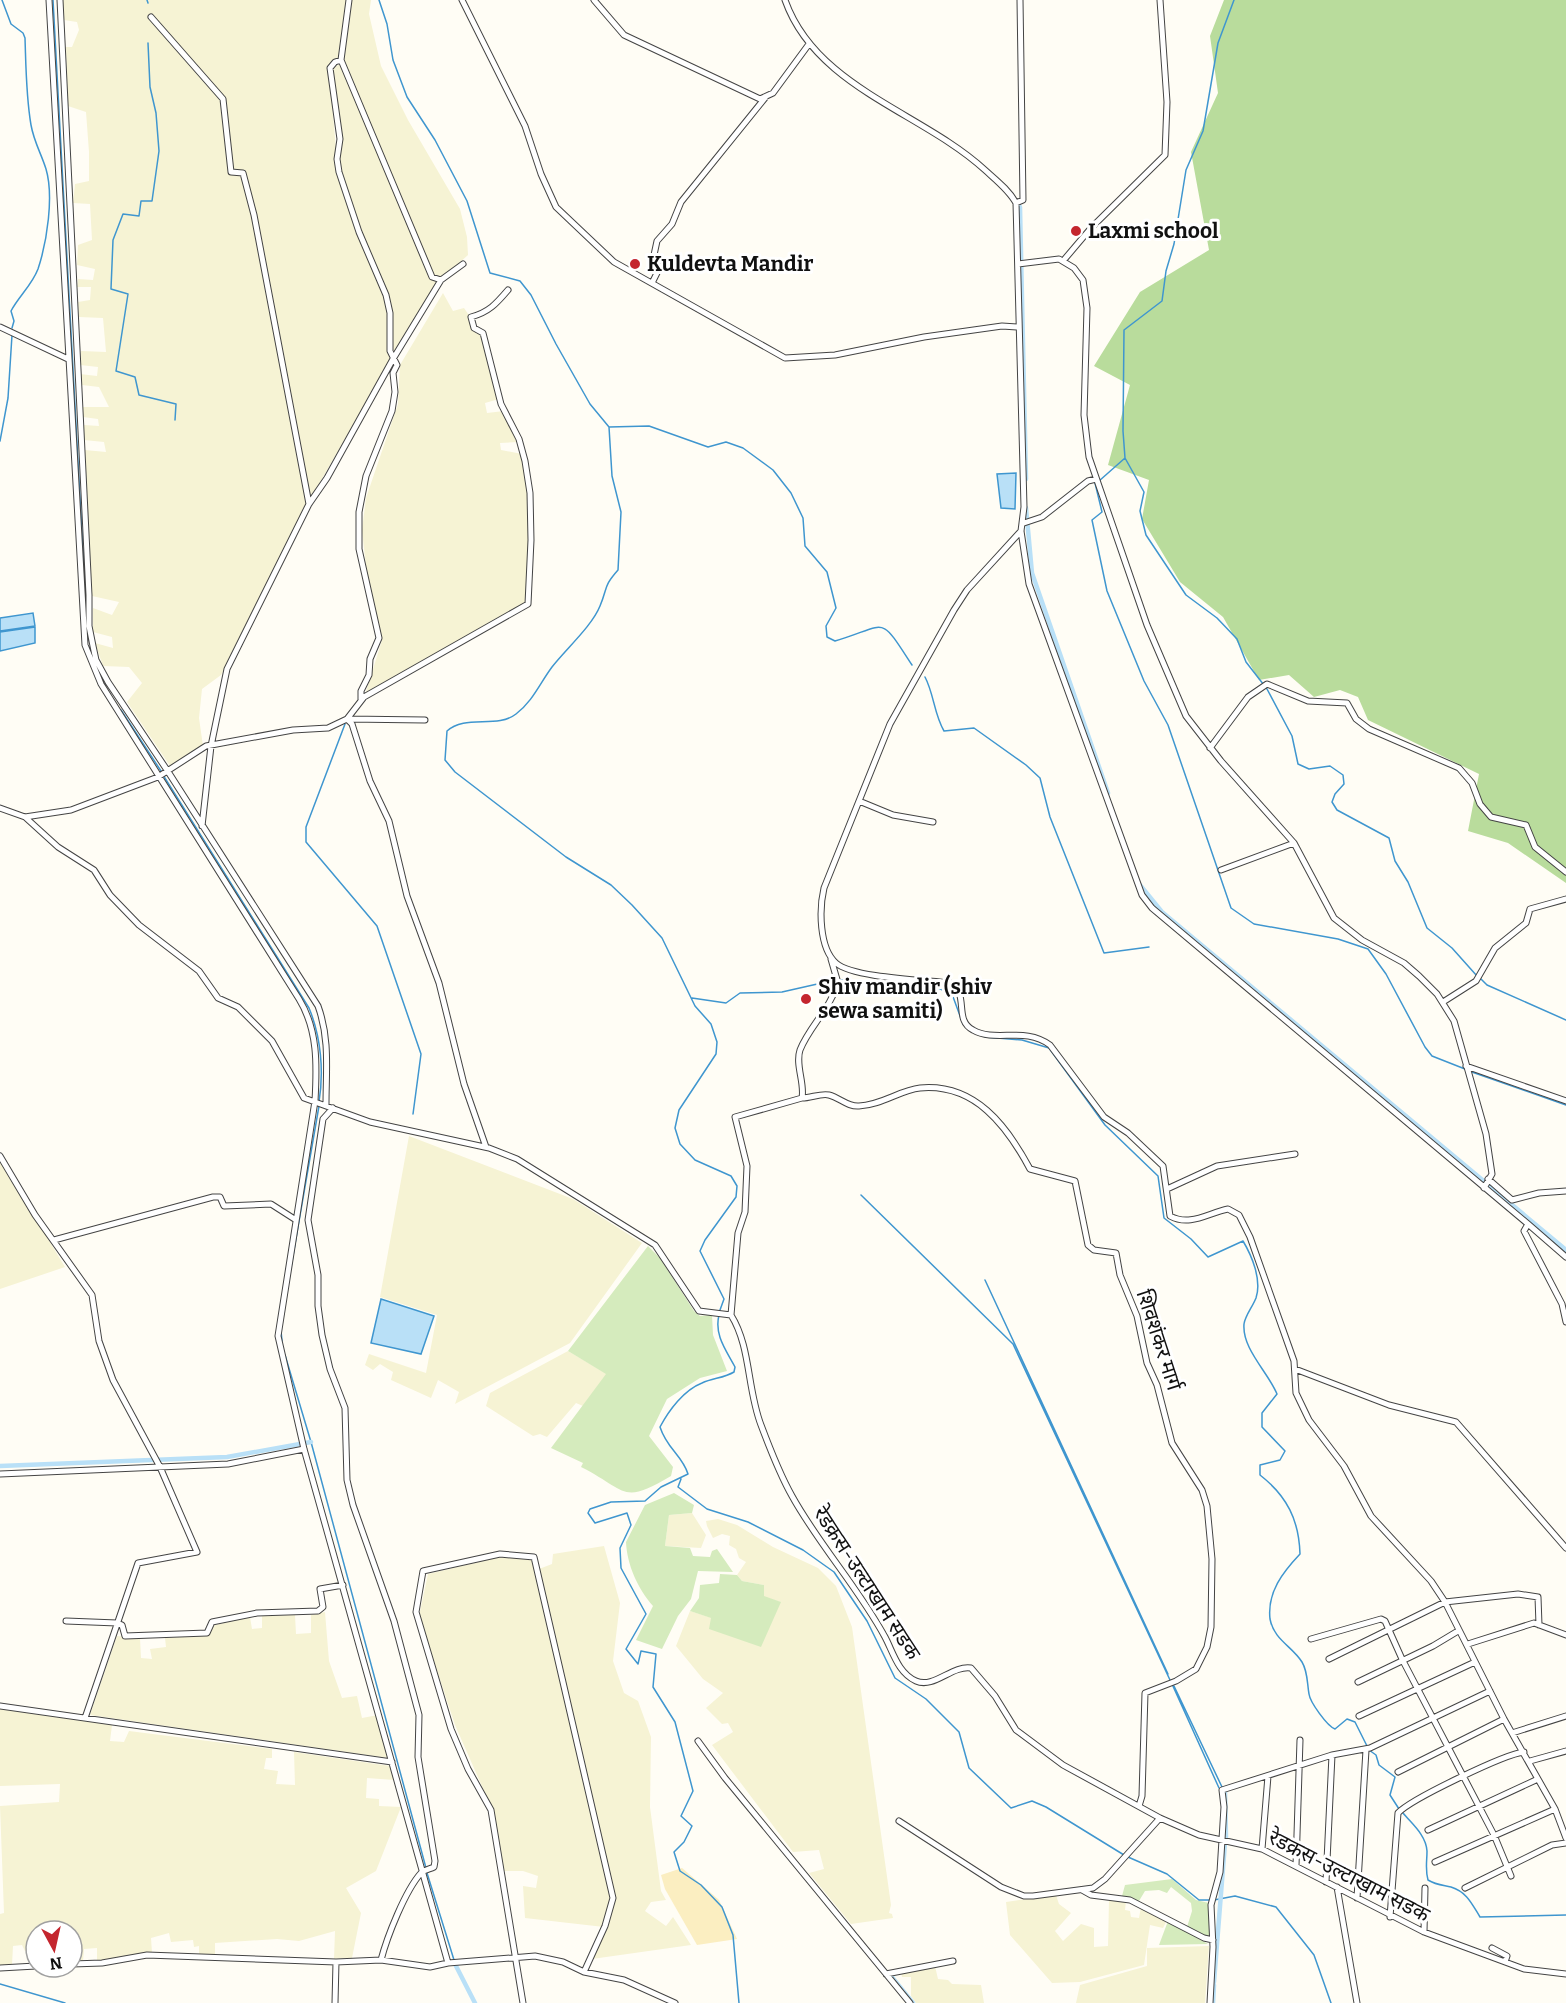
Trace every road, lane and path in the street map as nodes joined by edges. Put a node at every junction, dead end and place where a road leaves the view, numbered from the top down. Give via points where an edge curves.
1 (48, 0) edge
2 (60, 0) edge
3 (349, 0) edge
4 (462, 0) edge
5 (594, 0) edge
6 (785, 0) edge
7 (1020, 0) edge
8 (1160, 0) edge
9 (151, 17) dead end
10 (808, 44) junction
11 (341, 60) junction
12 (766, 98) junction
13 (1016, 203) junction
14 (1063, 261) junction
15 (463, 264) dead end
16 (1018, 264) junction
17 (441, 280) junction
18 (652, 283) junction
19 (508, 290) dead end
20 (0, 327) edge
21 (1017, 327) junction
22 (68, 359) junction
23 (393, 359) junction
24 (1096, 479) junction
25 (309, 504) junction
26 (1024, 523) junction
27 (1022, 531) junction
28 (361, 699) junction
29 (347, 719) junction
30 (425, 720) dead end
31 (211, 746) junction
32 (1210, 748) junction
33 (166, 771) junction
34 (158, 777) junction
35 (860, 801) junction
36 (0, 808) edge
37 (25, 817) junction
38 (933, 822) dead end
39 (202, 826) junction
40 (1294, 843) junction
41 (1221, 870) dead end
42 (1566, 872) edge
43 (1566, 899) edge
44 (829, 955) junction
45 (1443, 1002) junction
46 (1467, 1069) junction
47 (802, 1098) junction
48 (1566, 1101) edge
49 (320, 1103) junction
50 (333, 1108) junction
51 (486, 1147) junction
52 (1295, 1154) dead end
53 (0, 1156) edge
54 (1486, 1183) junction
55 (1167, 1189) junction
56 (1566, 1191) edge
57 (296, 1220) junction
58 (1528, 1224) junction
59 (54, 1240) junction
60 (1566, 1257) edge
61 (728, 1314) junction
62 (1566, 1322) edge
63 (1295, 1369) junction
64 (304, 1449) junction
65 (160, 1466) junction
66 (0, 1474) edge
67 (1566, 1548) edge
68 (343, 1585) junction
69 (1445, 1602) junction
70 (66, 1621) dead end
71 (117, 1623) junction
72 (1539, 1625) junction
73 (1389, 1628) junction
74 (1458, 1631) junction
75 (1566, 1635) edge
76 (1311, 1639) dead end
77 (1468, 1644) junction
78 (1329, 1659) dead end
79 (1402, 1659) junction
80 (1475, 1662) junction
81 (1358, 1682) dead end
82 (1418, 1689) junction
83 (1490, 1691) junction
84 (0, 1706) edge
85 (1359, 1716) dead end
86 (1566, 1716) edge
87 (1433, 1717) junction
88 (85, 1718) junction
89 (1504, 1719) junction
90 (1512, 1733) junction
91 (1299, 1740) dead end
92 (698, 1741) dead end
93 (1447, 1747) junction
94 (1368, 1749) junction
95 (1566, 1751) edge
96 (1524, 1752) junction
97 (1332, 1755) junction
98 (1530, 1761) junction
99 (393, 1762) junction
100 (1301, 1764) junction
101 (1398, 1773) dead end
102 (1268, 1776) junction
103 (1462, 1776) junction
104 (1538, 1779) junction
105 (1139, 1806) junction
106 (1478, 1806) junction
107 (1555, 1809) junction
108 (1160, 1818) junction
109 (899, 1821) dead end
110 (1428, 1830) dead end
111 (1494, 1836) junction
112 (1222, 1840) junction
113 (1566, 1840) edge
114 (1262, 1849) junction
115 (1435, 1862) dead end
116 (1296, 1866) junction
117 (1507, 1866) junction
118 (425, 1870) junction
119 (1510, 1876) dead end
120 (1326, 1882) junction
121 (1336, 1887) junction
122 (1425, 1888) dead end
123 (1465, 1888) dead end
124 (1082, 1890) junction
125 (1357, 1898) junction
126 (1390, 1917) junction
127 (1424, 1932) junction
128 (1213, 1940) junction
129 (1492, 1948) dead end
130 (516, 1957) junction
131 (381, 1960) junction
132 (953, 1961) dead end
133 (336, 1962) junction
134 (452, 1962) junction
135 (1505, 1962) junction
136 (84, 1964) edge
137 (24, 1967) edge
138 (0, 1968) edge
139 (584, 1972) junction
140 (886, 1974) junction
141 (1566, 1974) edge
142 (335, 2003) edge
143 (523, 2003) edge
144 (675, 2003) edge
145 (910, 2003) edge
146 (1210, 2003) edge
147 (1357, 2003) edge

1 - 22 street
2 - 33 street via 89,626 96,660
3 - 11 street
4 - 18 street via 525,126 556,207 597,248
5 - 12 street via 624,35 754,97
6 - 10 street
7 - 13 street via 1023,200
8 - 14 street via 1167,102 1165,155
9 - 25 street via 223,99 231,172 243,173 254,215
10 - 12 street
10 - 13 street via 866,92 971,157
11 - 17 street via 432,277
11 - 23 street via 330,68 340,139 339,172 358,232 386,295
12 - 18 street via 681,202 672,224 657,241 654,255 659,269
13 - 16 street
14 - 16 street
14 - 24 street via 1083,280 1086,292 1085,435
15 - 17 street
16 - 21 street
17 - 23 street
18 - 21 street via 785,358 835,355 924,337
19 - 28 street via 494,307 471,317 474,328 483,333 501,404 519,439 525,461 531,540 528,604
20 - 22 street
21 - 26 street
22 - 34 street via 85,645 93,670
23 - 25 street
23 - 28 street via 397,365 393,373 392,411 366,476 359,512 359,549 379,638
24 - 26 street via 1042,517
24 - 32 street via 1170,683 1186,717
25 - 31 street via 227,669
26 - 27 street
27 - 35 street via 967,590 954,610 890,724
27 - 54 street via 1034,599 1142,895 1152,908
28 - 29 street
29 - 30 street
29 - 31 street via 328,728 293,730
29 - 51 street via 370,781 385,808 407,896 439,984 464,1084
31 - 33 street via 201,748
31 - 39 street
32 - 40 street
32 - 42 street via 1248,697 1267,684 1308,701 1347,703 1356,719 1369,729 1459,768 1491,817 1526,825 1535,847
33 - 34 street
33 - 39 street
34 - 37 street via 71,810
34 - 49 street via 309,1016 315,1038
35 - 38 street via 892,815
35 - 44 street via 821,902
36 - 37 street
37 - 49 street via 58,847 94,870 122,907 165,947 199,971 218,998 238,1007 272,1041 304,1098
39 - 49 street via 318,1006 327,1050
40 - 41 street
40 - 45 street via 1334,918 1362,940 1404,963
43 - 45 street via 1530,909 1521,929 1495,948 1478,978
44 - 47 street via 838,983 824,1014 801,1048
44 - 55 street via 837,964 856,972 950,982 958,986 963,1018 972,1030 1039,1037 1104,1117 1128,1133 1163,1166
45 - 46 street via 1454,1021
46 - 48 street
46 - 54 street via 1486,1134 1492,1174
47 - 61 street via 735,1117 747,1166 745,1212 738,1233
47 - 105 street, शिवशंकर मार्ग via 827,1095 856,1107 888,1101 918,1088 952,1089 999,1119 1030,1169 1075,1181 1088,1245 1094,1250 1116,1253 1172,1443 1202,1490 1207,1506 1213,1580 1210,1638 1196,1669 1145,1694
49 - 50 street
49 - 57 street
50 - 51 street via 370,1122
50 - 118 street via 323,1119 308,1220 318,1275 318,1306 330,1369 345,1408 347,1480 353,1505 394,1621 419,1715 418,1757 435,1862 434,1867
51 - 61 street via 517,1159 655,1245 699,1311
52 - 55 street via 1217,1166
53 - 59 street
54 - 56 street via 1512,1200
54 - 58 street
55 - 63 street via 1170,1216 1177,1220 1202,1219 1228,1209 1239,1215
57 - 59 street via 271,1204 224,1206 220,1197 213,1197
57 - 64 street via 278,1336
58 - 60 street
58 - 62 street via 1524,1231 1562,1304
59 - 65 street via 92,1295 99,1341 113,1380
61 - 105 street, रेडक्रस-उल्टाखाम सडक via 749,1366 760,1422 788,1488 819,1541 867,1608 896,1662 908,1676 927,1683 964,1667 971,1668 1016,1730 1063,1765
63 - 67 street via 1389,1406 1456,1422
63 - 69 street via 1296,1393 1371,1516 1431,1581
64 - 65 street via 228,1464
64 - 68 street
65 - 66 street
65 - 71 street via 197,1552 138,1563
68 - 71 street via 320,1590 323,1607 318,1611 235,1616 212,1623 207,1634 125,1636 122,1625
68 - 99 street
69 - 72 street via 1518,1594 1538,1597
69 - 73 street
69 - 74 street
70 - 71 street
71 - 88 street
72 - 75 street
72 - 77 street via 1534,1623
73 - 76 street via 1381,1619
73 - 78 street
73 - 79 street
74 - 77 street
74 - 79 street
77 - 80 street
79 - 81 street
79 - 82 street
80 - 82 street
80 - 83 street
82 - 85 street
82 - 87 street
83 - 87 street
83 - 89 street
84 - 88 street
86 - 90 street
87 - 93 street
87 - 94 street
88 - 99 street
89 - 90 street
89 - 93 street
90 - 96 street
91 - 100 street
92 - 140 street
93 - 101 street
93 - 103 street
94 - 97 street
94 - 125 street
95 - 98 street
96 - 98 street
96 - 103 street via 1513,1753
97 - 100 street
97 - 120 street
98 - 104 street
99 - 118 street
100 - 102 street
100 - 116 street
102 - 112 street via 1221,1791
102 - 114 street
103 - 106 street
103 - 126 street via 1400,1810
104 - 106 street
104 - 107 street
105 - 108 street, रेडक्रस-उल्टाखाम सडक
106 - 110 street
106 - 111 street
107 - 111 street
107 - 113 street
108 - 112 street, रेडक्रस-उल्टाखाम सडक via 1182,1829
108 - 124 street via 1105,1879
109 - 124 street via 1001,1887 1024,1896
111 - 115 street
111 - 117 street
112 - 114 street, रेडक्रस-उल्टाखाम सडक
112 - 128 street via 1220,1872 1212,1902
113 - 117 street
114 - 116 street, रेडक्रस-उल्टाखाम सडक
116 - 120 street, रेडक्रस-उल्टाखाम सडक
117 - 119 street
117 - 123 street
118 - 131 street via 384,1947
118 - 134 street
120 - 121 street, रेडक्रस-उल्टाखाम सडक
121 - 125 street, रेडक्रस-उल्टाखाम सडक
121 - 147 street
122 - 127 street
124 - 128 street via 1096,1896 1130,1900
125 - 126 street, रेडक्रस-उल्टाखाम सडक
126 - 127 street, रेडक्रस-उल्टाखाम सडक
127 - 135 street, रेडक्रस-उल्टाखाम सडक
128 - 146 street
129 - 135 street via 1507,1956
130 - 134 street
130 - 139 street via 535,1956 563,1962
130 - 139 street via 491,1810 451,1729 416,1612 423,1571 500,1554 534,1557 610,1875 614,1898
130 - 143 street
131 - 133 street
131 - 134 street via 430,1967
132 - 140 street
133 - 136 street via 147,1956
133 - 142 street
135 - 141 street, रेडक्रस-उल्टाखाम सडक via 1524,1969
137 - 138 street
139 - 144 street via 624,1980
140 - 145 street

